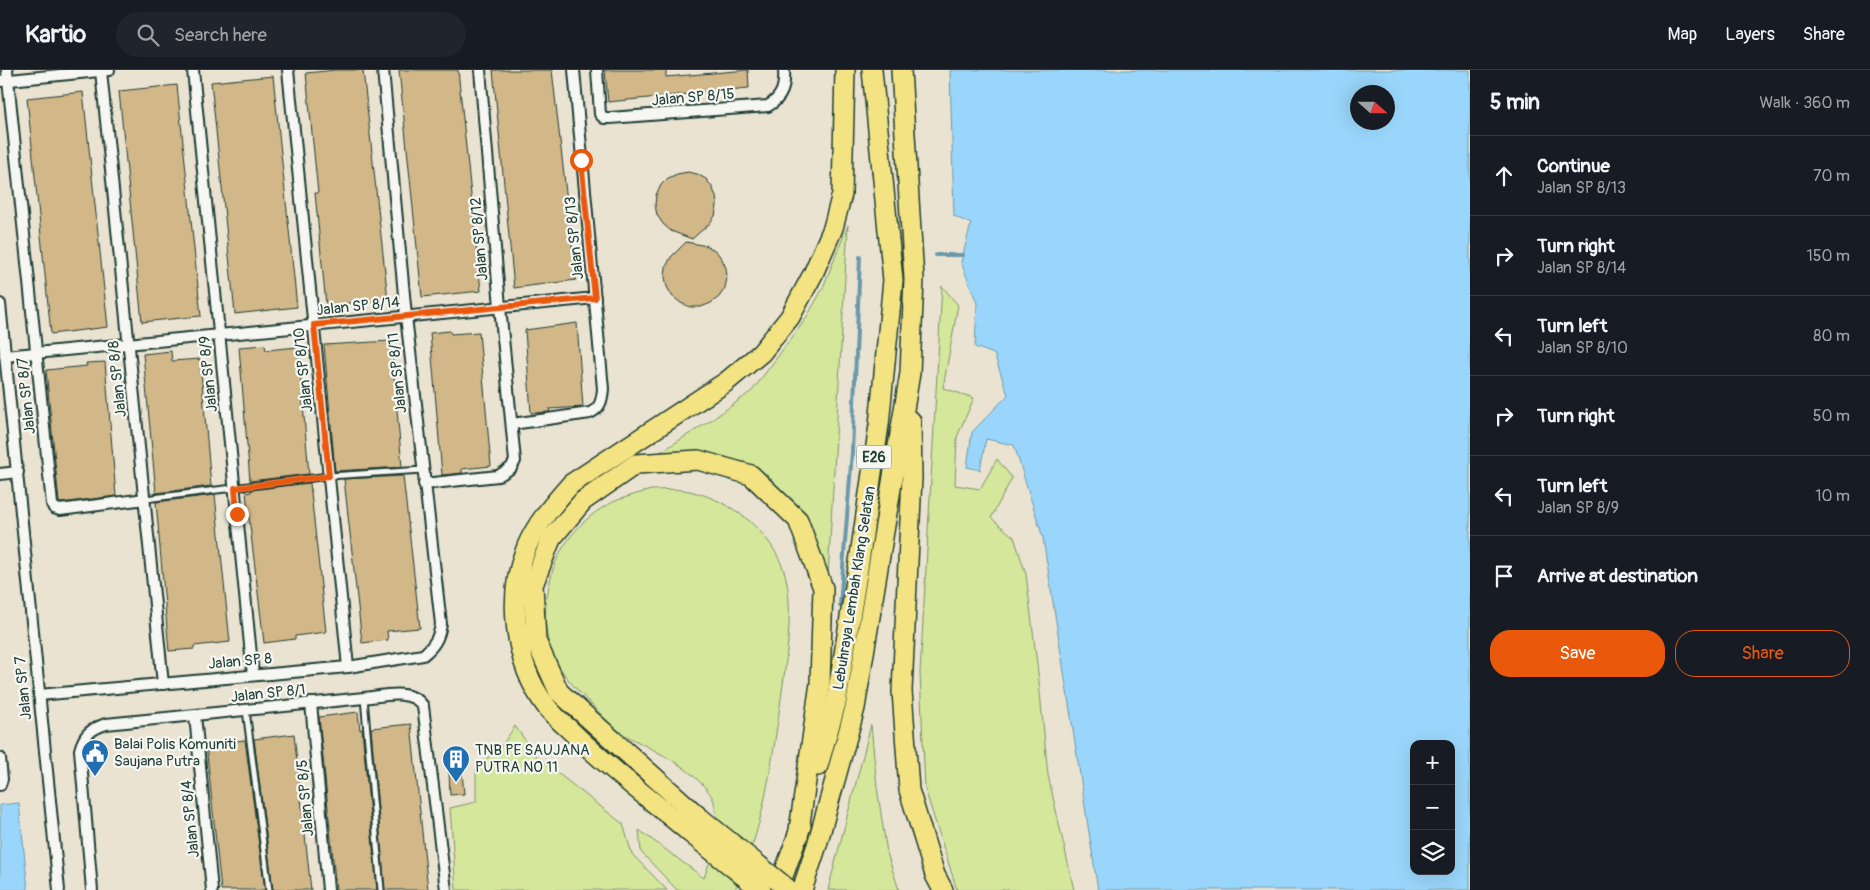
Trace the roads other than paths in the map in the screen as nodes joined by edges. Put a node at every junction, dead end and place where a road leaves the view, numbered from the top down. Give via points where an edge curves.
1 (109, 70) edge
2 (193, 70) edge
3 (288, 70) edge
4 (383, 70) edge
5 (480, 70) edge
6 (574, 70) edge
7 (597, 70) edge
8 (784, 70) edge
9 (845, 70) edge
10 (872, 70) edge
11 (901, 70) edge
12 (101, 71) edge
13 (5, 77) edge
14 (595, 298) junction
15 (0, 304) edge
16 (500, 307) junction
17 (406, 316) junction
18 (314, 325) junction
19 (219, 334) junction
20 (128, 344) junction
21 (36, 353) junction
22 (6, 356) junction
23 (910, 372) junction
24 (512, 424) junction
25 (423, 470) junction
26 (18, 472) junction
27 (0, 474) edge
28 (329, 476) junction
29 (424, 484) junction
30 (235, 488) junction
31 (144, 499) junction
32 (437, 641) joint
33 (348, 666) junction
34 (253, 675) junction
35 (163, 684) junction
36 (39, 695) junction
37 (364, 698) junction
38 (311, 703) junction
39 (246, 710) junction
40 (195, 715) junction
41 (0, 758) edge
42 (0, 786) edge
43 (694, 824) junction
44 (798, 837) junction
45 (59, 890) edge
46 (92, 890) edge
47 (212, 890) edge
48 (269, 890) edge
49 (328, 890) edge
50 (381, 890) edge
51 (446, 890) edge
52 (761, 890) edge
53 (778, 890) edge
54 (789, 890) edge
55 (802, 890) edge
56 (943, 890) edge

1 - 12 street
2 - 19 street, Jalan SP 8/9
3 - 18 street, Jalan SP 8/10
4 - 17 street, Jalan SP 8/11
5 - 16 street, Jalan SP 8/12
6 - 14 street, Jalan SP 8/13
7 - 8 street, Jalan SP 8/15 via 599,112 604,118 610,118 768,106 781,96 785,87
9 - 43 highway via 842,194 833,228 790,317 761,353 726,382 570,484 538,527 527,547 518,577 516,606 524,662 546,706 586,746
10 - 44 highway, Lebuhraya Lembah Klang Selatan / E26 via 893,280 879,424 836,703
11 - 23 highway, Lebuhraya Lembah Klang Selatan / E26 via 914,279
12 - 13 street
12 - 20 street, Jalan SP 8/8
13 - 21 street, Jalan SP 8/7
14 - 16 street, Jalan SP 8/14
14 - 24 street, Jalan SP 8/13 via 603,389 600,404 590,412
15 - 22 street, Jalan SP 7
16 - 17 street, Jalan SP 8/14
16 - 24 street, Jalan SP 8/12
17 - 18 street, Jalan SP 8/14
17 - 25 street, Jalan SP 8/11
18 - 19 street, Jalan SP 8/14
18 - 28 street, Jalan SP 8/10
19 - 20 street, Jalan SP 8/14
19 - 30 street, Jalan SP 8/9
20 - 21 street, Jalan SP 8/14
20 - 31 street, Jalan SP 8/8
21 - 22 street, Jalan SP 8/14
21 - 31 street, Jalan SP 8/7 via 54,508 60,510
22 - 26 street, Jalan SP 7
23 - 55 highway, Lebuhraya Lembah Klang Selatan / E26 via 855,708
23 - 56 highway via 912,477 902,691 909,790 935,875
24 - 29 street, Jalan SP 8/12 via 514,466 498,476
25 - 28 lane
25 - 29 street, Jalan SP 8/11
26 - 27 street
26 - 36 street, Jalan SP 7
28 - 30 lane
28 - 33 street, Jalan SP 8/10
29 - 32 street, Jalan SP 8/11 via 441,624
30 - 31 lane
30 - 34 street, Jalan SP 8/9
31 - 35 street, Jalan SP 8/8
32 - 33 street, Jalan SP 8 via 422,654
33 - 34 street, Jalan SP 8
34 - 35 street, Jalan SP 8
35 - 36 street, Jalan SP 8
36 - 45 street, Jalan SP 7
37 - 38 street, Jalan SP 8/1
37 - 50 lane
37 - 51 street, Jalan SP 8/1 via 407,695 423,706
38 - 39 street, Jalan SP 8/1
38 - 49 street, Jalan SP 8/5
39 - 40 street, Jalan SP 8/1
39 - 48 lane
40 - 46 street, Jalan SP 8/1 via 106,724 88,732 83,739 80,750
40 - 47 street, Jalan SP 8/4
41 - 42 street
43 - 44 highway via 559,692 536,641 533,585 551,539 583,501 636,464 698,460 752,476 798,520 823,588 820,683
43 - 52 highway, bridge
43 - 54 highway, bridge
44 - 53 highway, Lebuhraya Lembah Klang Selatan / E26

